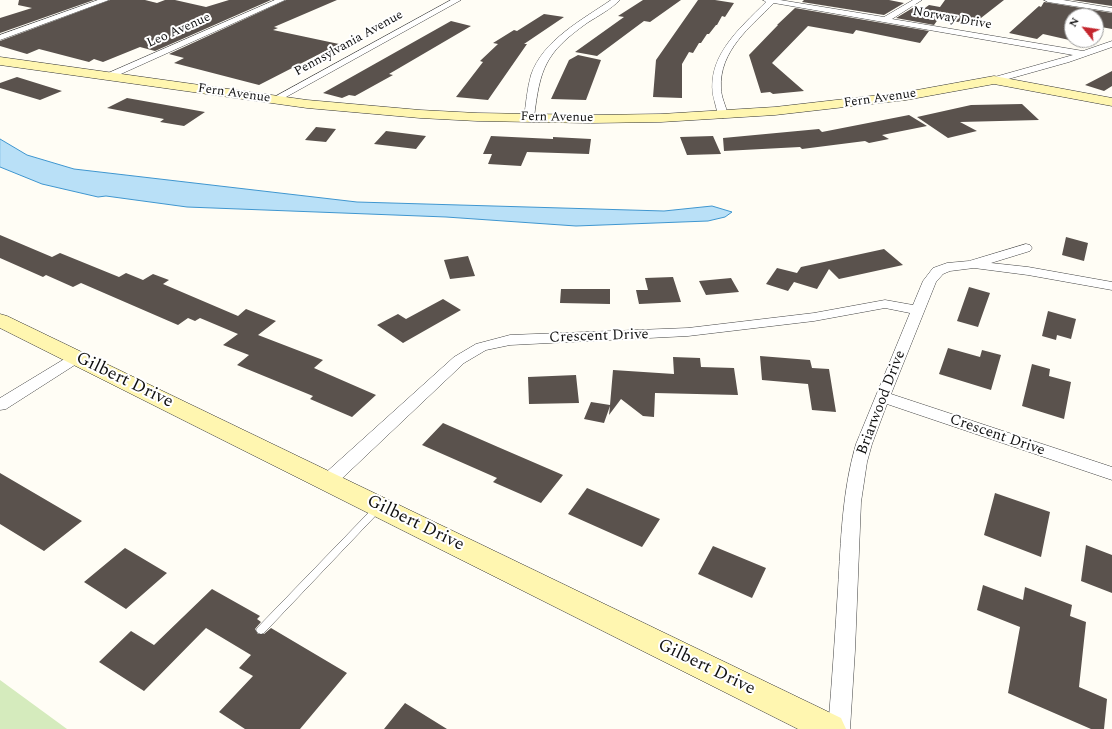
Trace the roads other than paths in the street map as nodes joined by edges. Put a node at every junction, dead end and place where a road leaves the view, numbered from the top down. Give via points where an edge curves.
1 (105, 0) edge
2 (281, 0) edge
3 (457, 0) edge
4 (616, 0) edge
5 (770, 0) edge
6 (918, 0) edge
7 (1048, 0) edge
8 (1112, 10) edge
9 (885, 20) junction
10 (0, 38) edge
11 (1112, 44) edge
12 (1085, 54) junction
13 (0, 61) edge
14 (109, 76) junction
15 (994, 80) junction
16 (274, 100) junction
17 (1112, 102) edge
18 (724, 115) junction
19 (529, 118) junction
20 (1026, 248) dead end
21 (970, 265) junction
22 (1112, 286) edge
23 (918, 311) junction
24 (0, 320) edge
25 (76, 358) junction
26 (882, 397) junction
27 (0, 405) edge
28 (1112, 474) edge
29 (328, 481) junction
30 (379, 506) junction
31 (261, 630) dead end
32 (830, 729) edge
33 (839, 729) edge

1 - 10 street
2 - 14 street, Leo Avenue
3 - 16 street, Pennsylvania Avenue
4 - 19 street via 557,43 546,57 538,71
5 - 9 street, Norway Drive
5 - 18 street via 738,35 719,65 716,90
6 - 9 street
7 - 8 street
9 - 12 street, Norway Drive
11 - 12 street
12 - 15 street
13 - 14 street, Fern Avenue
14 - 16 street, Fern Avenue
15 - 17 street, Fern Avenue
15 - 18 street, Fern Avenue via 906,96
16 - 19 street, Fern Avenue via 420,114
18 - 19 street, Fern Avenue via 607,119
20 - 21 street, Briarwood Drive
21 - 22 street via 1028,271
21 - 23 street, Briarwood Drive via 947,267 938,272 930,281
23 - 26 street, Briarwood Drive
23 - 29 street, Crescent Drive via 885,304 814,317 688,332 510,340 481,347 459,360
24 - 25 street, Gilbert Drive
25 - 27 street
25 - 29 street, Gilbert Drive
26 - 28 street, Crescent Drive
26 - 33 street, Briarwood Drive via 864,444 852,502
29 - 30 street, Gilbert Drive
30 - 31 lane
30 - 32 street, Gilbert Drive

